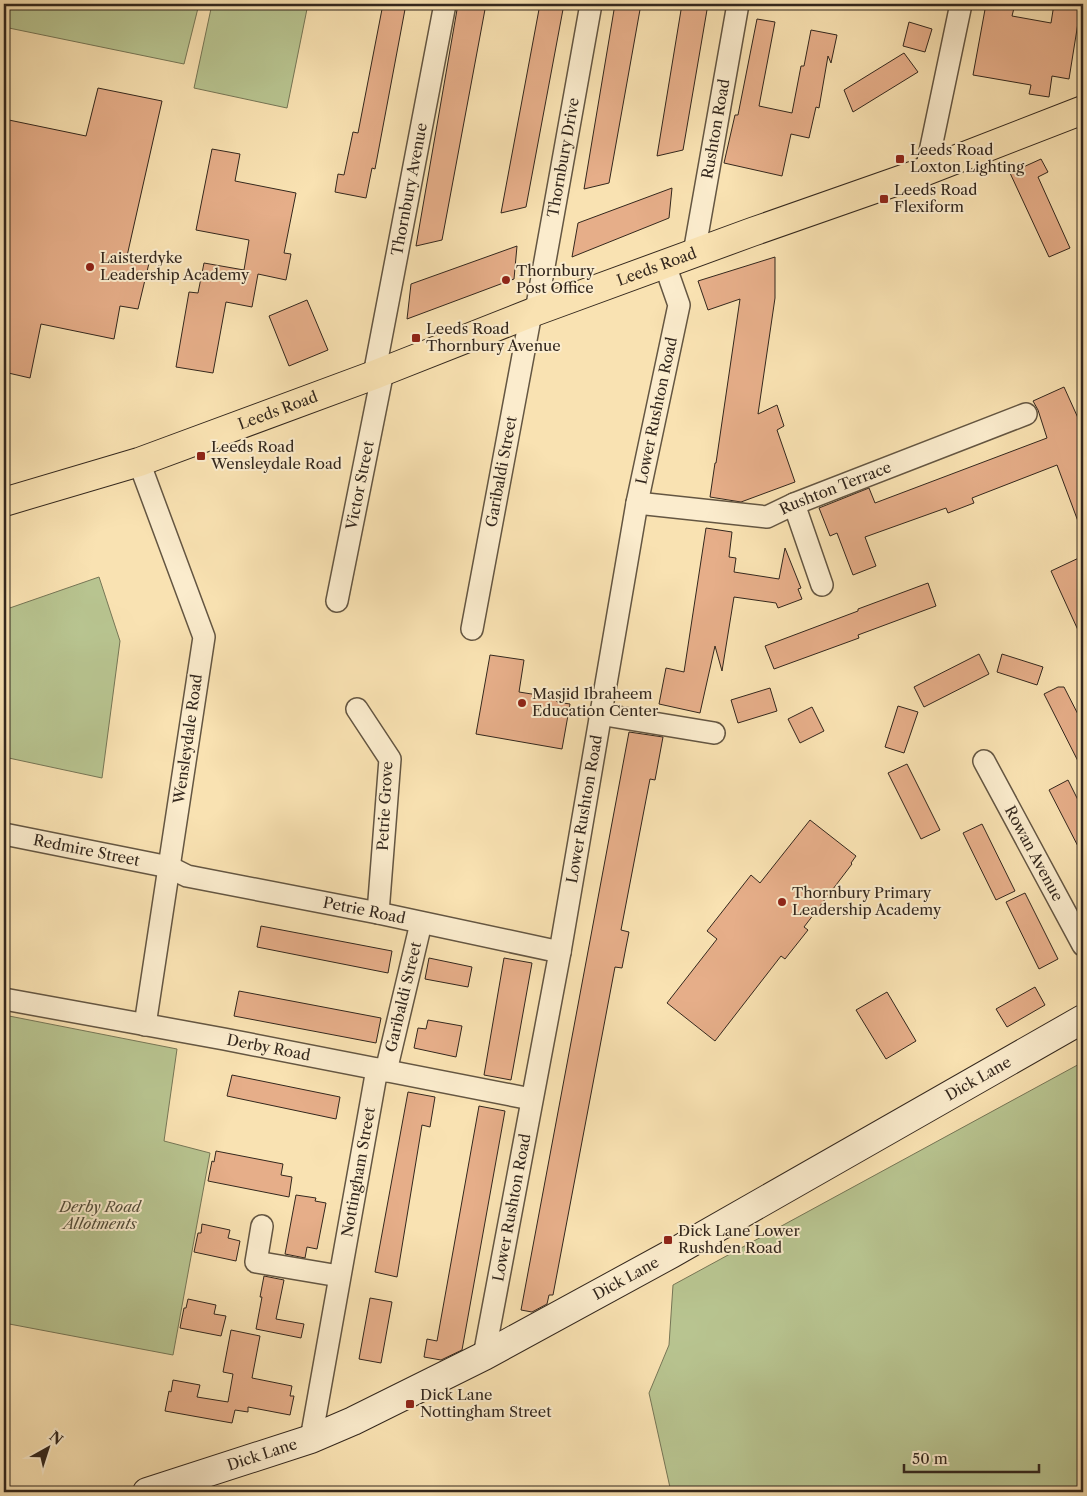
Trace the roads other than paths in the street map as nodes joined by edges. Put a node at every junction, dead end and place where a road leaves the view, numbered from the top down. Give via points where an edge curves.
1 (445, 4) edge
2 (591, 4) edge
3 (738, 4) edge
4 (960, 4) edge
5 (1083, 110) edge
6 (926, 171) junction
7 (694, 253) junction
8 (665, 265) junction
9 (534, 312) junction
10 (379, 373) junction
11 (1026, 414) dead end
12 (139, 462) junction
13 (4, 502) edge
14 (636, 503) junction
15 (794, 504) junction
16 (822, 585) dead end
17 (337, 601) dead end
18 (472, 629) dead end
19 (357, 709) dead end
20 (599, 714) junction
21 (714, 733) dead end
22 (984, 761) dead end
23 (4, 834) edge
24 (169, 868) junction
25 (378, 913) junction
26 (421, 923) junction
27 (1083, 945) edge
28 (560, 952) junction
29 (4, 999) edge
30 (1083, 1019) edge
31 (146, 1025) junction
32 (382, 1070) junction
33 (531, 1099) junction
34 (262, 1226) dead end
35 (339, 1276) junction
36 (484, 1356) junction
37 (311, 1439) junction
38 (147, 1492) edge

1 - 10 street, Thornbury Avenue
2 - 9 street, Thornbury Drive
3 - 7 street, Rushton Road
4 - 6 street
5 - 6 highway, Leeds Road
6 - 7 highway, Leeds Road
7 - 8 highway, Leeds Road
8 - 9 highway, Leeds Road
8 - 14 street, Lower Rushton Road via 679,306
9 - 10 highway, Leeds Road
9 - 18 street, Garibaldi Street
10 - 12 highway, Leeds Road
10 - 17 street, Victor Street
11 - 15 street, Rushton Terrace
12 - 13 highway, Leeds Road
12 - 24 street, Wensleydale Road via 204,637
14 - 15 street, Rushton Terrace via 768,516
14 - 20 street, Lower Rushton Road
15 - 16 street
19 - 25 street, Petrie Grove via 390,759
20 - 21 street
20 - 28 street, Lower Rushton Road
22 - 27 street, Rowan Avenue
23 - 24 street, Redmire Street
24 - 25 street, Petrie Road via 187,876
24 - 31 street, Wensleydale Road
25 - 26 street, Petrie Road
26 - 28 street, Petrie Road
26 - 32 street, Garibaldi Street
28 - 33 street, Lower Rushton Road
29 - 31 street, Derby Road
30 - 36 street, Dick Lane via 671,1254
31 - 32 street, Derby Road
32 - 33 street, Derby Road
32 - 35 street, Nottingham Street
33 - 36 street, Lower Rushton Road
34 - 35 street via 256,1262
35 - 37 street, Nottingham Street
36 - 37 street, Dick Lane
37 - 38 street, Dick Lane

